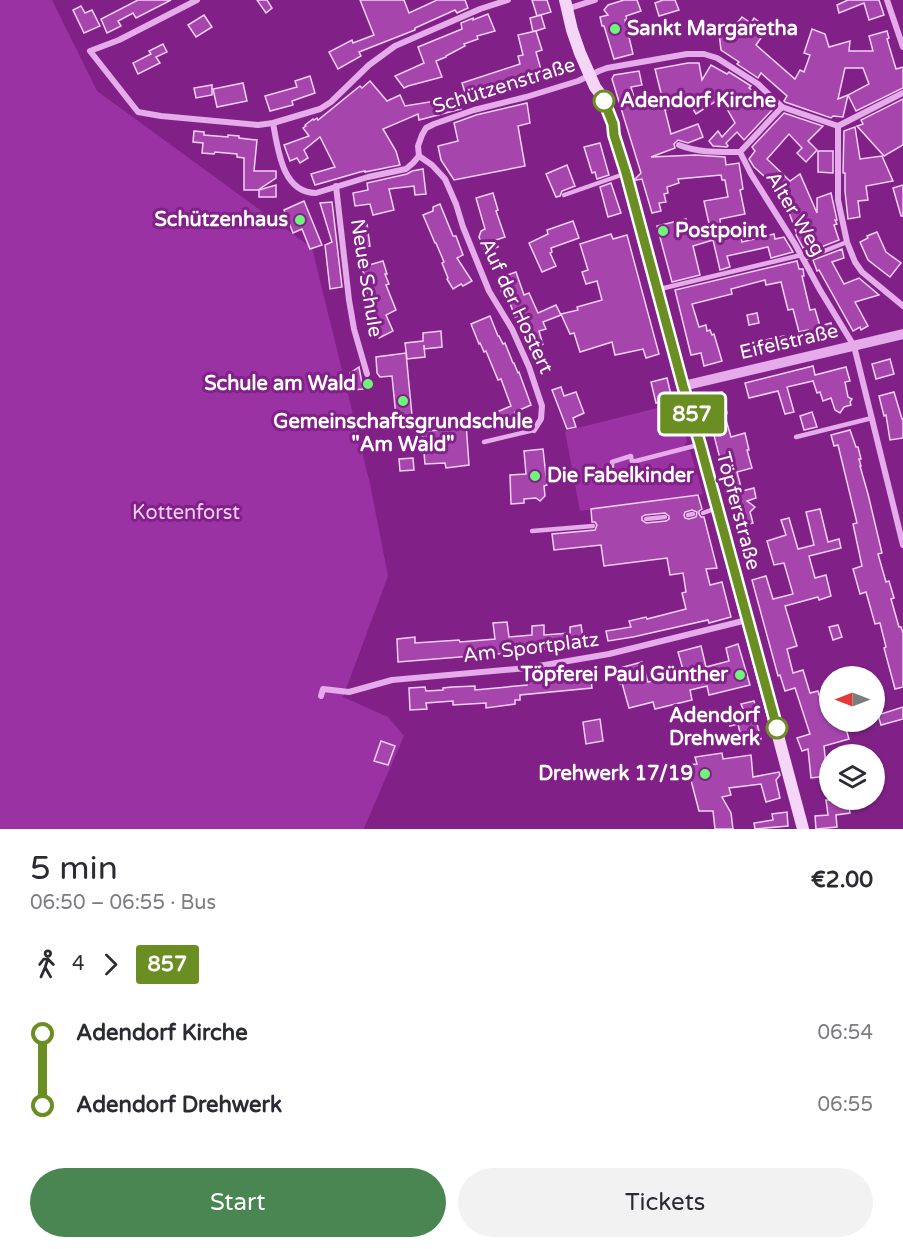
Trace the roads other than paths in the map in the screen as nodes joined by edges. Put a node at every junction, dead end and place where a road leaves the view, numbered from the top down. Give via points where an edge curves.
1 (197, 0) edge
2 (508, 0) edge
3 (595, 0) edge
4 (887, 0) edge
5 (566, 4) edge
6 (903, 47) edge
7 (592, 82) junction
8 (903, 93) edge
9 (782, 107) junction
10 (273, 123) junction
11 (838, 126) junction
12 (679, 145) dead end
13 (740, 152) junction
14 (419, 156) junction
15 (626, 173) junction
16 (336, 186) junction
17 (564, 195) dead end
18 (848, 242) junction
19 (802, 257) junction
20 (657, 289) junction
21 (903, 306) edge
22 (903, 334) edge
23 (854, 346) junction
24 (367, 374) dead end
25 (683, 386) junction
26 (872, 418) junction
27 (534, 430) joint
28 (796, 437) dead end
29 (483, 442) dead end
30 (700, 444) junction
31 (612, 467) dead end
32 (717, 508) junction
33 (703, 513) dead end
34 (665, 517) dead end
35 (646, 519) dead end
36 (593, 526) dead end
37 (532, 531) dead end
38 (903, 544) edge
39 (747, 620) junction
40 (321, 696) dead end
41 (803, 829) edge

1 - 10 street via 90,51 138,112 258,125
2 - 10 street via 395,46 331,102
3 - 5 street
4 - 6 street
5 - 7 main road, Töpferstraße
7 - 9 street, Schützenstraße via 607,68 704,54 758,84
7 - 14 street, Schützenstraße via 578,81 434,123 422,135
7 - 15 main road, Töpferstraße via 594,97 605,125 614,135
8 - 11 street
9 - 11 street
9 - 13 street
10 - 16 street via 291,183 306,193
11 - 18 street via 838,200
12 - 13 street via 710,152
13 - 19 street, Alter Weg
14 - 16 street via 406,169
14 - 27 street, Auf der Hostert via 445,179 485,282 529,367 542,406
15 - 17 lane
15 - 20 main road, Töpferstraße
16 - 24 street, Neue Schule via 349,300
18 - 19 lane
18 - 21 street via 862,272
19 - 20 lane
19 - 23 street, Alter Weg
20 - 25 main road, Töpferstraße
22 - 23 street, Eifelstraße
23 - 25 street, Eifelstraße
23 - 26 street, Alter Weg
25 - 30 main road, Töpferstraße
26 - 28 lane
26 - 38 street, Alter Weg
27 - 29 lane, Auf der Hostert
30 - 31 lane via 632,462 631,456 626,457 612,462
30 - 32 main road, Töpferstraße
32 - 33 lane
32 - 39 main road, Töpferstraße
34 - 35 lane
36 - 37 lane
39 - 40 street, Am Sportplatz via 609,654 527,668 392,680 349,692 323,689
39 - 41 main road, Töpferstraße

